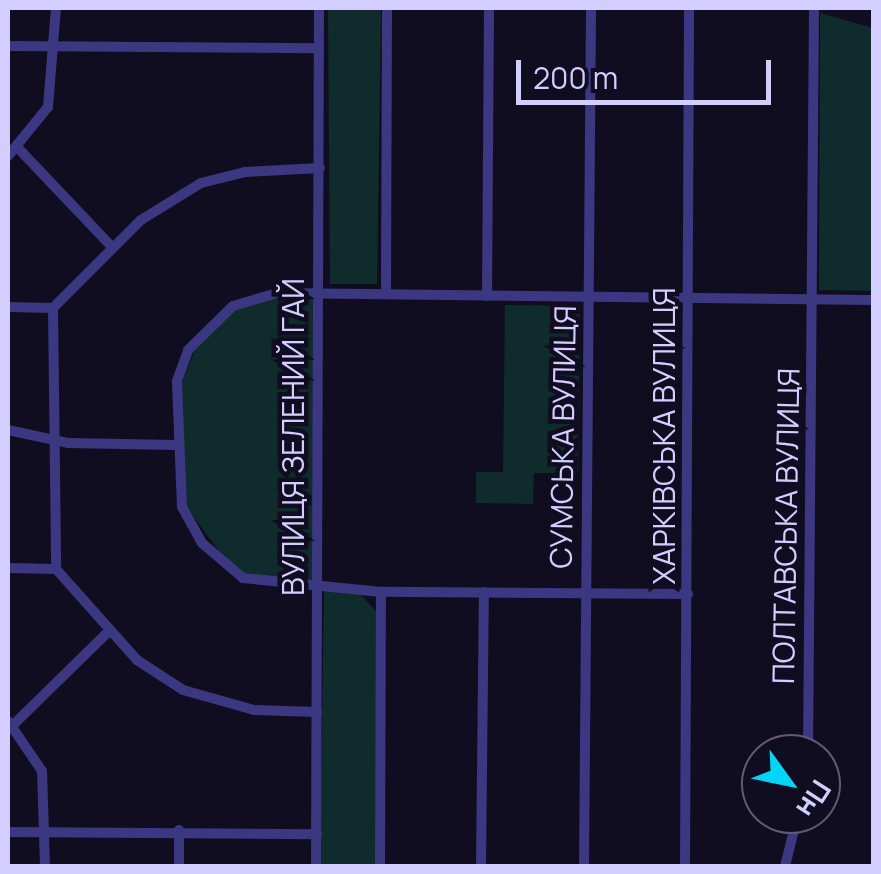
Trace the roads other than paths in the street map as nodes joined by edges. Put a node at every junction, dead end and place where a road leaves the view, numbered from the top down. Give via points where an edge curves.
1 (56, 8) edge
2 (319, 8) edge
3 (388, 8) edge
4 (489, 8) edge
5 (591, 8) edge
6 (689, 8) edge
7 (814, 8) edge
8 (8, 46) edge
9 (55, 47) junction
10 (319, 48) junction
11 (18, 148) junction
12 (8, 156) edge
13 (320, 168) junction
14 (111, 246) junction
15 (318, 292) junction
16 (386, 294) junction
17 (487, 296) junction
18 (590, 298) junction
19 (690, 298) junction
20 (816, 299) junction
21 (874, 300) edge
22 (8, 306) edge
23 (53, 308) junction
24 (8, 430) edge
25 (52, 438) junction
26 (176, 445) junction
27 (8, 568) edge
28 (56, 569) junction
29 (316, 586) junction
30 (382, 592) junction
31 (484, 592) junction
32 (586, 593) junction
33 (688, 594) junction
34 (109, 632) junction
35 (318, 712) junction
36 (10, 724) edge
37 (808, 734) edge
38 (179, 830) junction
39 (8, 832) edge
40 (44, 833) junction
41 (317, 834) junction
42 (793, 834) edge
43 (44, 866) edge
44 (179, 866) edge
45 (316, 866) edge
46 (380, 866) edge
47 (480, 866) edge
48 (584, 866) edge
49 (686, 866) edge
50 (785, 866) edge

1 - 9 street
2 - 10 street, ВУЛИЦЯ ЗЕЛЕНИЙ ГАЙ
3 - 16 street
4 - 17 street
5 - 18 street, СУМСЬКА ВУЛИЦЯ
6 - 19 street, ХАРКІВСЬКА ВУЛИЦЯ
7 - 20 street, ПОЛТАВСЬКА ВУЛИЦЯ
8 - 9 street
9 - 10 street
9 - 11 street via 48,107
10 - 13 street, ВУЛИЦЯ ЗЕЛЕНИЙ ГАЙ
11 - 12 street
11 - 14 street
13 - 14 street via 245,172 202,183
13 - 15 street, ВУЛИЦЯ ЗЕЛЕНИЙ ГАЙ
14 - 23 street
15 - 16 street
15 - 26 street via 248,297 197,339 177,381
15 - 29 street, ВУЛИЦЯ ЗЕЛЕНИЙ ГАЙ
16 - 17 street
17 - 18 street
18 - 19 street
18 - 32 street, СУМСЬКА ВУЛИЦЯ
19 - 20 street
19 - 33 street, ХАРКІВСЬКА ВУЛИЦЯ
20 - 21 street
20 - 37 street, ПОЛТАВСЬКА ВУЛИЦЯ
22 - 23 street
23 - 25 street
24 - 25 street
25 - 26 street
25 - 28 street
26 - 29 street via 186,518 208,550 243,578
27 - 28 street
28 - 34 street
29 - 30 street
29 - 35 street, ВУЛИЦЯ ЗЕЛЕНИЙ ГАЙ
30 - 31 street
30 - 46 street
31 - 32 street
31 - 47 street
32 - 33 street
32 - 48 street, СУМСЬКА ВУЛИЦЯ
33 - 49 street, ХАРКІВСЬКА ВУЛИЦЯ
34 - 35 street via 166,682 207,700
34 - 36 street
35 - 41 street, ВУЛИЦЯ ЗЕЛЕНИЙ ГАЙ
36 - 40 street via 42,771
38 - 40 street
38 - 41 street
38 - 44 street
39 - 40 street
40 - 43 street
41 - 45 street, ВУЛИЦЯ ЗЕЛЕНИЙ ГАЙ
42 - 50 street

